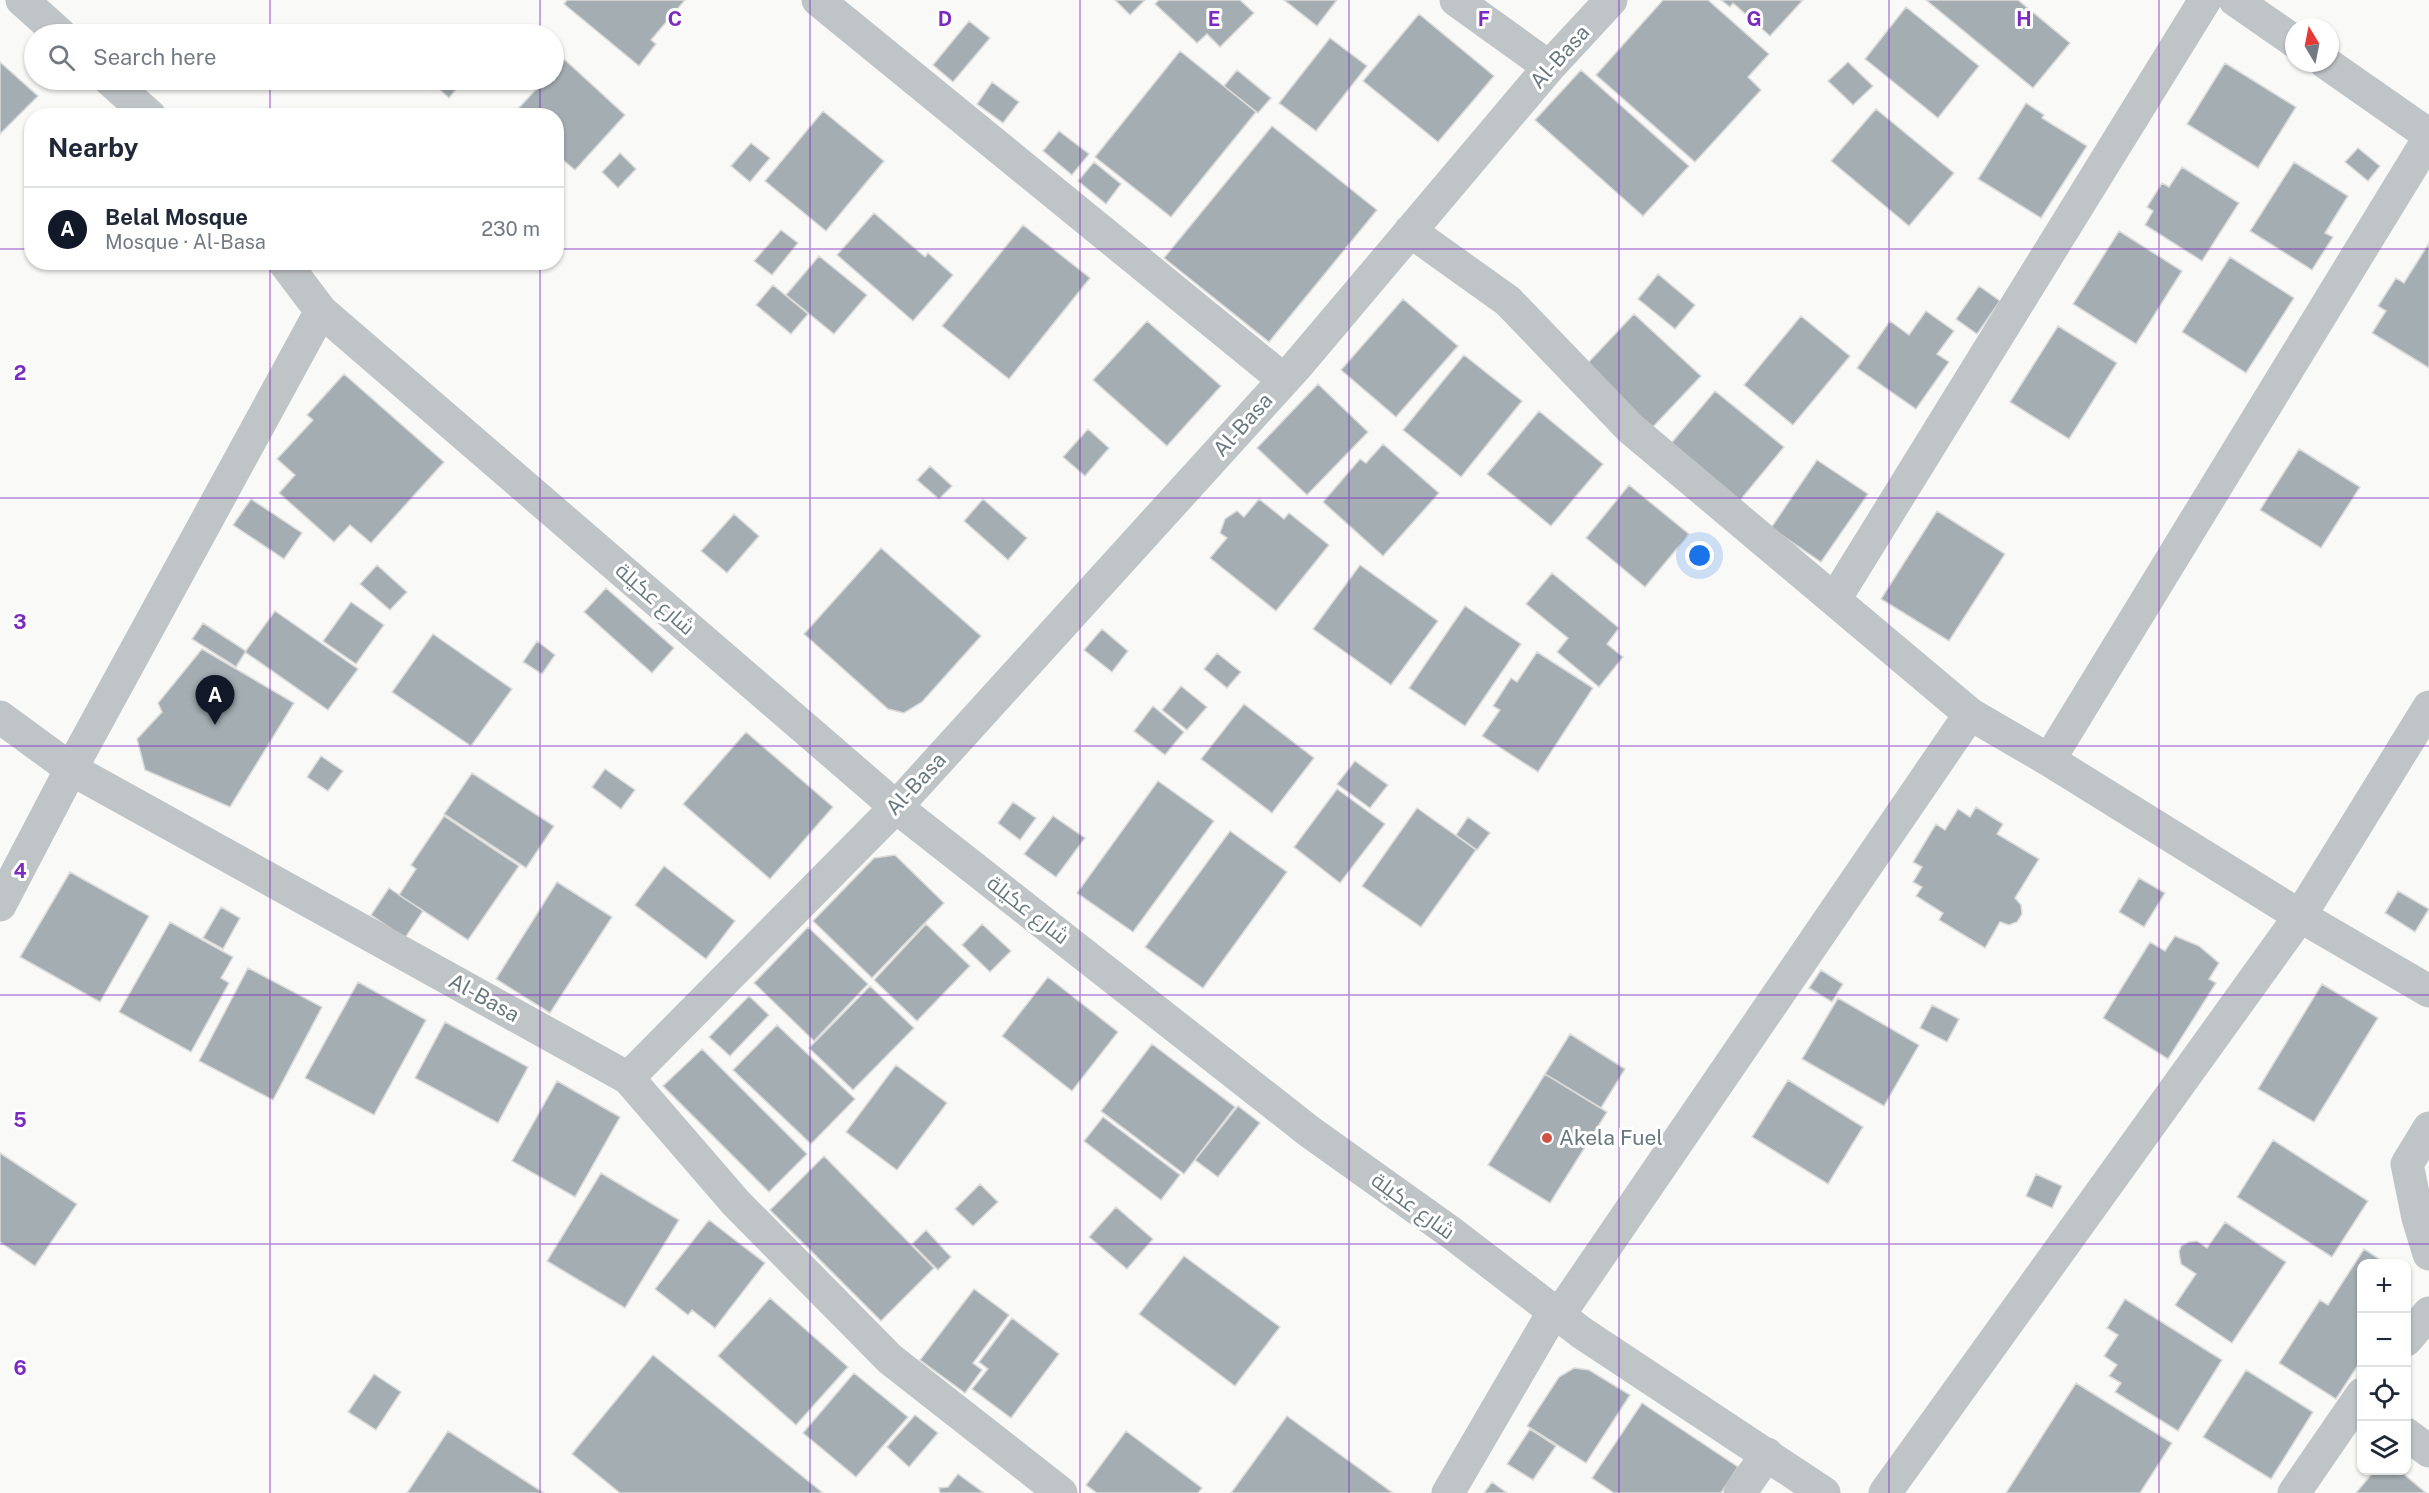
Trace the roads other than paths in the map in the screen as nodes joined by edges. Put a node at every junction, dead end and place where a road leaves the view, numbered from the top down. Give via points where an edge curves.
1 (22, 0) edge
2 (818, 0) edge
3 (1456, 0) edge
4 (1611, 0) edge
5 (2205, 0) edge
6 (2235, 0) edge
7 (49, 24) edge
8 (2285, 35) edge
9 (1549, 67) junction
10 (2339, 72) edge
11 (121, 90) edge
12 (141, 108) edge
13 (2429, 137) edge
14 (1410, 231) junction
15 (290, 270) edge
16 (321, 311) junction
17 (1284, 380) junction
18 (1835, 599) junction
19 (2429, 707) edge
20 (1970, 714) junction
21 (0, 717) edge
22 (2049, 760) junction
23 (71, 769) junction
24 (896, 807) junction
25 (0, 905) edge
26 (2300, 916) junction
27 (2429, 991) edge
28 (628, 1078) junction
29 (2429, 1128) edge
30 (2429, 1254) edge
31 (1556, 1313) junction
32 (2429, 1313) edge
33 (2411, 1334) edge
34 (2357, 1402) edge
35 (2411, 1438) edge
36 (2429, 1451) edge
37 (1767, 1454) junction
38 (1061, 1493) edge
39 (1448, 1493) edge
40 (1740, 1493) edge
41 (1824, 1493) edge
42 (1885, 1493) edge
43 (2294, 1493) edge

1 - 7 street
2 - 17 street
3 - 9 street
4 - 9 street, Al-Basa
5 - 18 street
6 - 8 street
9 - 14 street, Al-Basa
10 - 13 street
11 - 12 street
13 - 22 street
14 - 17 street, Al-Basa
14 - 18 street via 1508,301 1630,428
15 - 16 street, شارع عكيلة
16 - 23 street
16 - 24 street, شارع عكيلة
17 - 24 street, Al-Basa
18 - 20 street
19 - 26 street
20 - 22 street
20 - 31 street
21 - 23 street, Al-Basa
22 - 26 street
23 - 25 street
23 - 28 street, Al-Basa
24 - 28 street, Al-Basa
24 - 31 street, شارع عكيلة via 1310,1132
26 - 27 street
26 - 42 street
28 - 38 street via 736,1203 890,1359
29 - 30 street via 2407,1164
31 - 37 street, شارع عكيلة
31 - 39 street
32 - 33 street
34 - 43 street
35 - 36 street
37 - 40 street
37 - 41 street, شارع عكيلة

